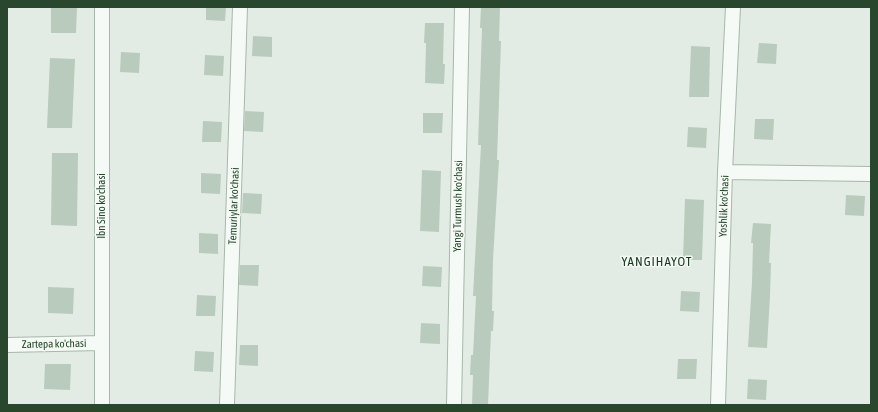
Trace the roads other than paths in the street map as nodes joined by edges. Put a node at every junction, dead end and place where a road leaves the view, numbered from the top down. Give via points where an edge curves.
1 (102, 7) edge
2 (240, 7) edge
3 (462, 7) edge
4 (733, 7) edge
5 (725, 172) junction
6 (871, 174) edge
7 (101, 343) junction
8 (7, 345) edge
9 (102, 405) edge
10 (227, 405) edge
11 (454, 405) edge
12 (718, 405) edge

1 - 7 street, Ibn Sino ko'chasi
2 - 10 street, Temuriylar ko'chasi
3 - 11 street, Yangi Turmush ko'chasi
4 - 5 street, Yoshlik ko'chasi
5 - 6 street
5 - 12 street, Yoshlik ko'chasi
7 - 8 street, Zartepa ko'chasi
7 - 9 street, Ibn Sino ko'chasi

